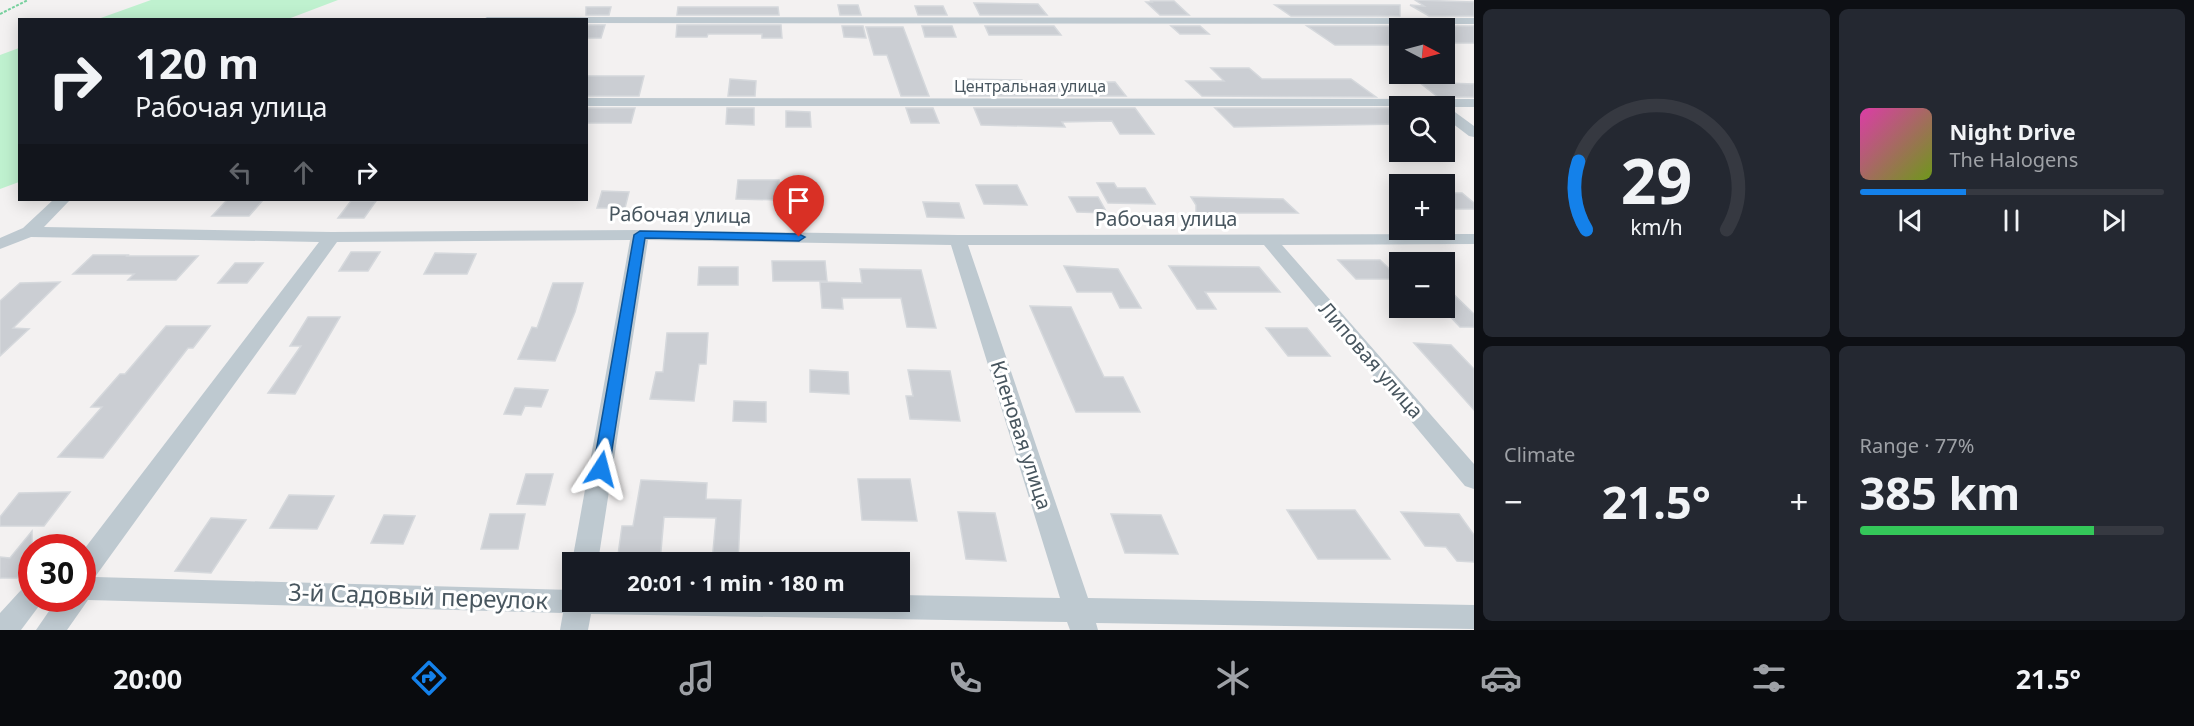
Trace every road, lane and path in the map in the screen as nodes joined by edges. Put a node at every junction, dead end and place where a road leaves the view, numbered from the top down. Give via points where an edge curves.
1 (28, 0) edge
2 (0, 14) edge
3 (588, 18) edge
4 (1474, 21) edge
5 (588, 102) edge
6 (1474, 103) edge
7 (1455, 105) edge
8 (1389, 106) edge
9 (1455, 118) edge
10 (1474, 133) edge
11 (61, 201) edge
12 (29, 232) junction
13 (640, 235) junction
14 (333, 237) junction
15 (1474, 239) edge
16 (958, 240) junction
17 (1269, 240) junction
18 (0, 244) edge
19 (1474, 480) edge
20 (587, 552) edge
21 (96, 566) edge
22 (96, 587) edge
23 (562, 601) edge
24 (19, 612) edge
25 (63, 612) edge
26 (577, 612) edge
27 (858, 612) edge
28 (1474, 617) edge
29 (1081, 620) edge
30 (3, 630) edge
31 (50, 630) edge
32 (574, 630) edge

1 - 2 path
3 - 4 street via 802,14
5 - 8 street, Центральная улица
6 - 7 street, Центральная улица
9 - 10 street
11 - 12 street
12 - 14 street, Рабочая улица
12 - 18 street
13 - 14 street, Рабочая улица
13 - 16 street, Рабочая улица
13 - 20 street
14 - 21 street
15 - 17 street, Рабочая улица
16 - 17 street, Рабочая улица
16 - 29 street, Кленовая улица
17 - 19 street, Липовая улица
22 - 23 street, 3-й Садовый переулок
24 - 30 street
25 - 31 street
26 - 32 street
27 - 29 street, 3-й Садовый переулок
28 - 29 street, 3-й Садовый переулок

